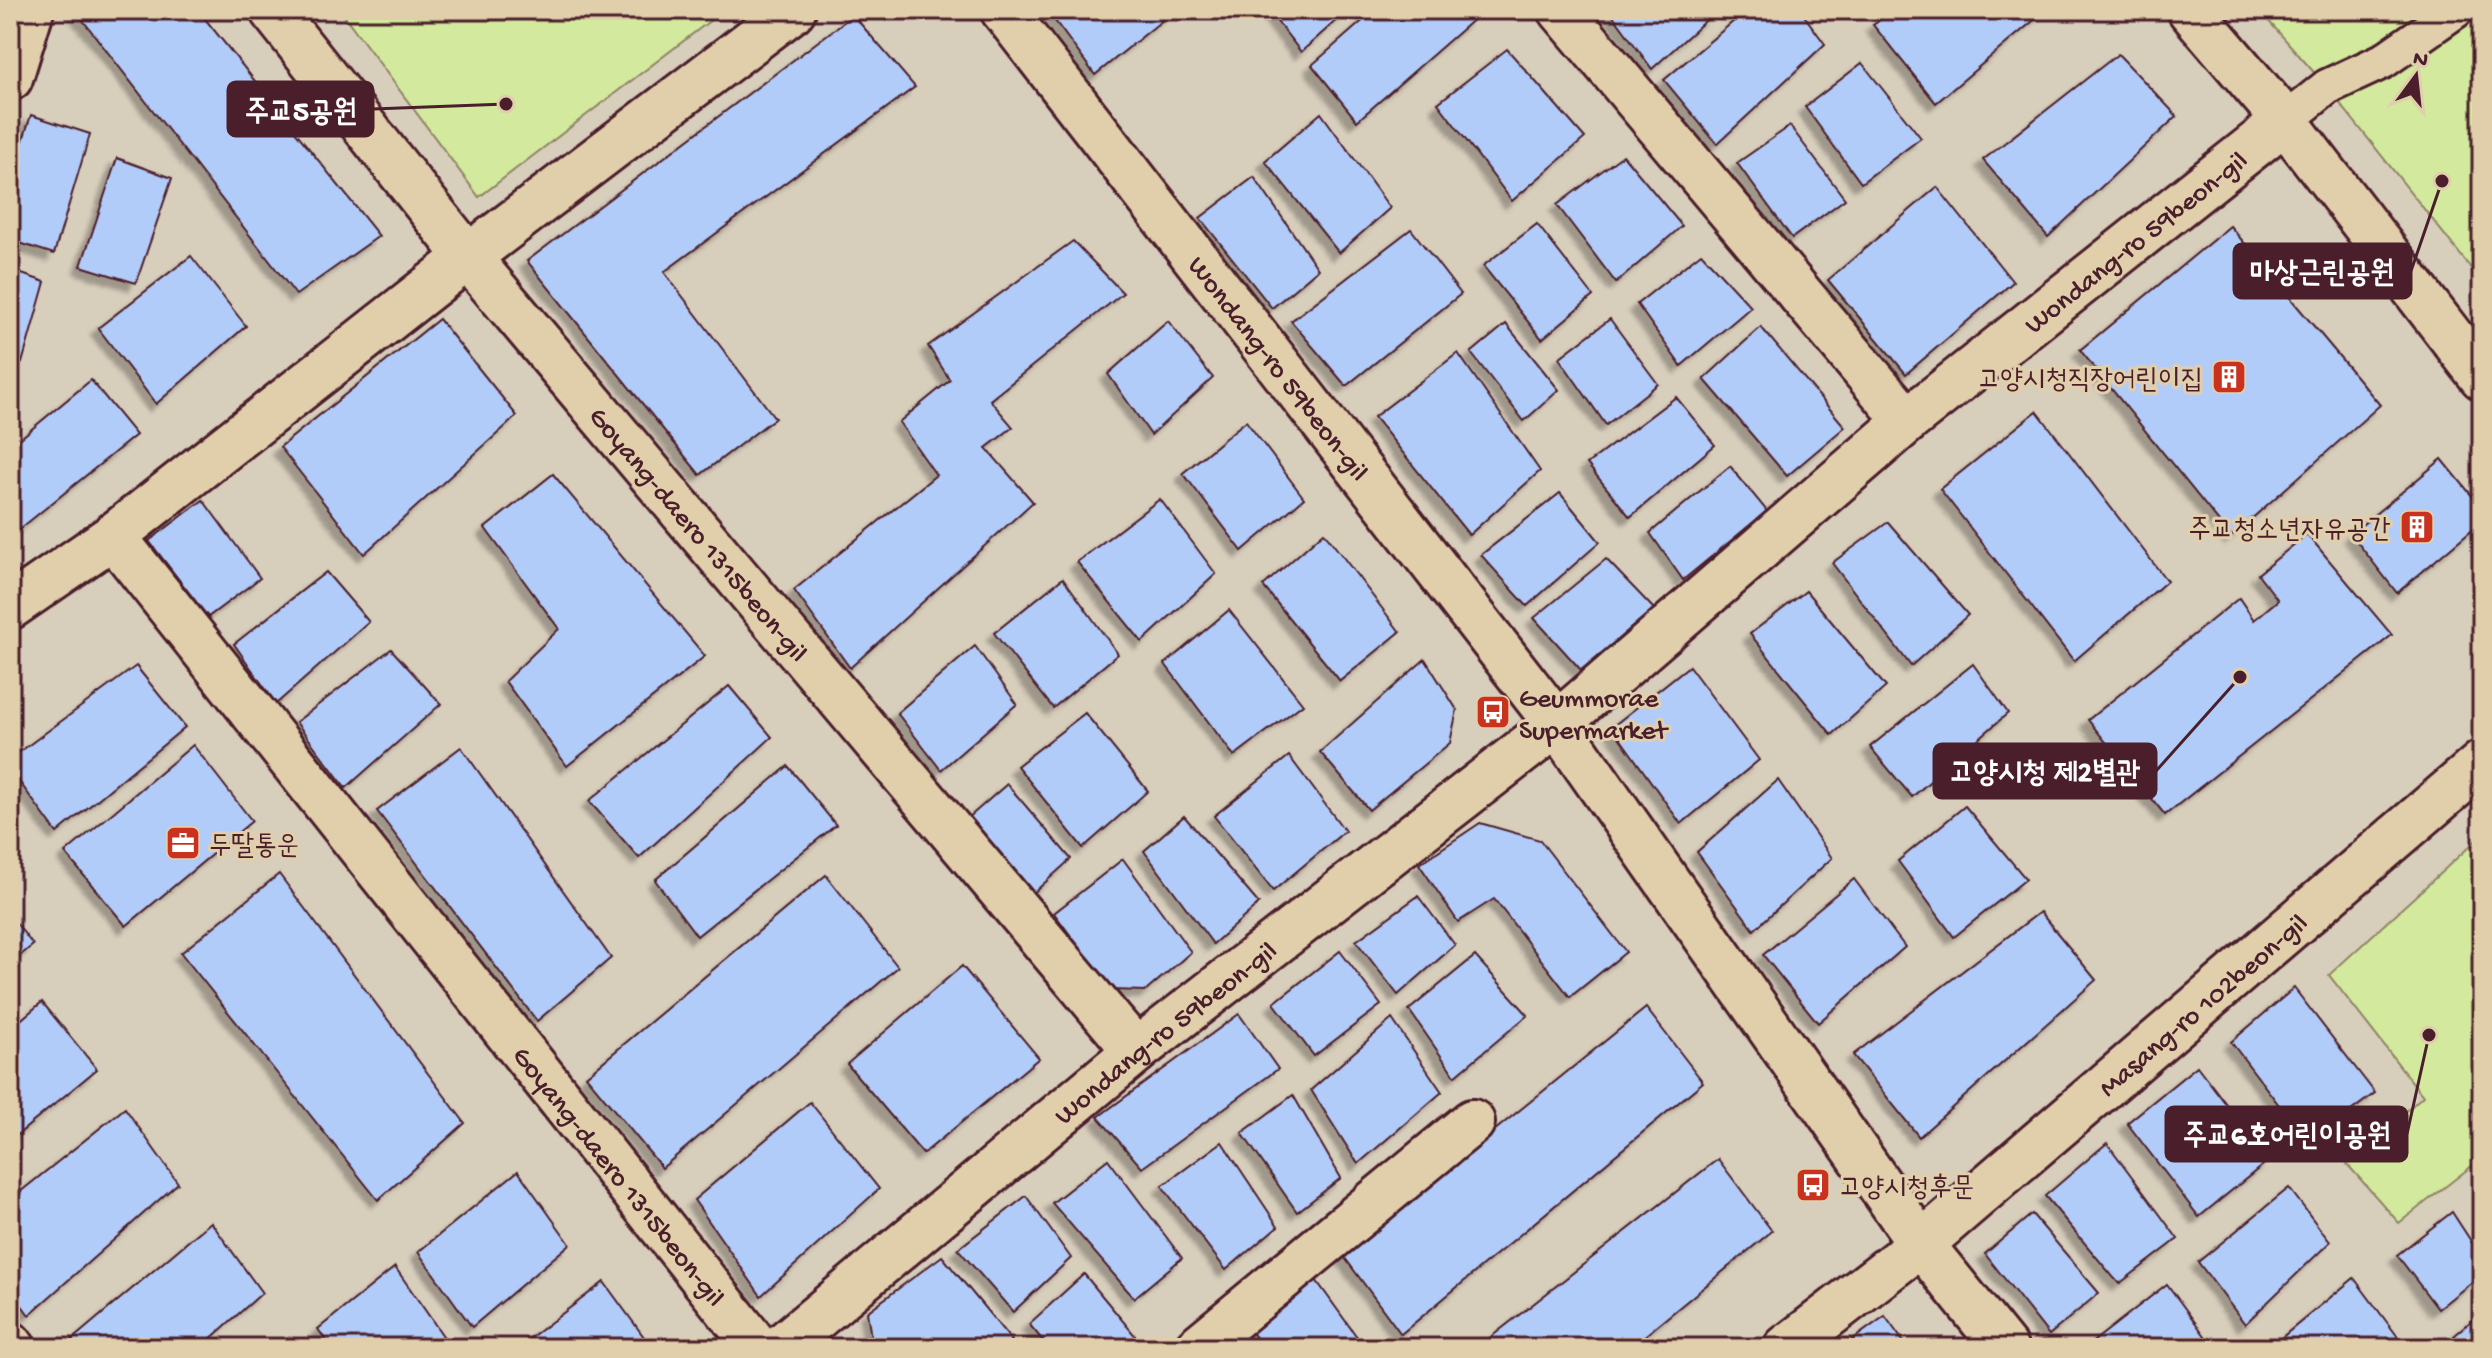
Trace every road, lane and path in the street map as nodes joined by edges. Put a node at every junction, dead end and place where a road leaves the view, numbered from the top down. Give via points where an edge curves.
1 (31, 10) edge
2 (272, 10) edge
3 (793, 10) edge
4 (1003, 10) edge
5 (1561, 10) edge
6 (2190, 10) edge
7 (2456, 10) edge
8 (10, 78) edge
9 (2285, 121) junction
10 (468, 257) junction
11 (2482, 377) edge
12 (1907, 421) junction
13 (113, 536) junction
14 (10, 607) edge
15 (1557, 724) junction
16 (2482, 763) edge
17 (1136, 1051) junction
18 (1472, 1122) dead end
19 (1921, 1244) junction
20 (758, 1348) edge
21 (780, 1348) edge
22 (1197, 1348) edge
23 (1786, 1348) edge
24 (2005, 1348) edge

1 - 8 street
2 - 10 street, Goyang-daero 1315beon-gil
3 - 10 street
4 - 15 street, Wondang-ro 59beon-gil
5 - 12 street
6 - 9 street
7 - 9 lane via 2383,61 2327,87
9 - 11 street
9 - 12 street, Wondang-ro 59beon-gil
10 - 13 street
10 - 17 street, Goyang-daero 1315beon-gil
12 - 15 street, Wondang-ro 59beon-gil
13 - 14 street
13 - 20 street, Goyang-daero 1315beon-gil
15 - 17 street, Wondang-ro 59beon-gil
15 - 19 street, Wondang-ro 59beon-gil
16 - 19 street, Masang-ro 102beon-gil
17 - 21 street, Wondang-ro 59beon-gil
18 - 22 street
19 - 23 street
19 - 24 street, Wondang-ro 59beon-gil

